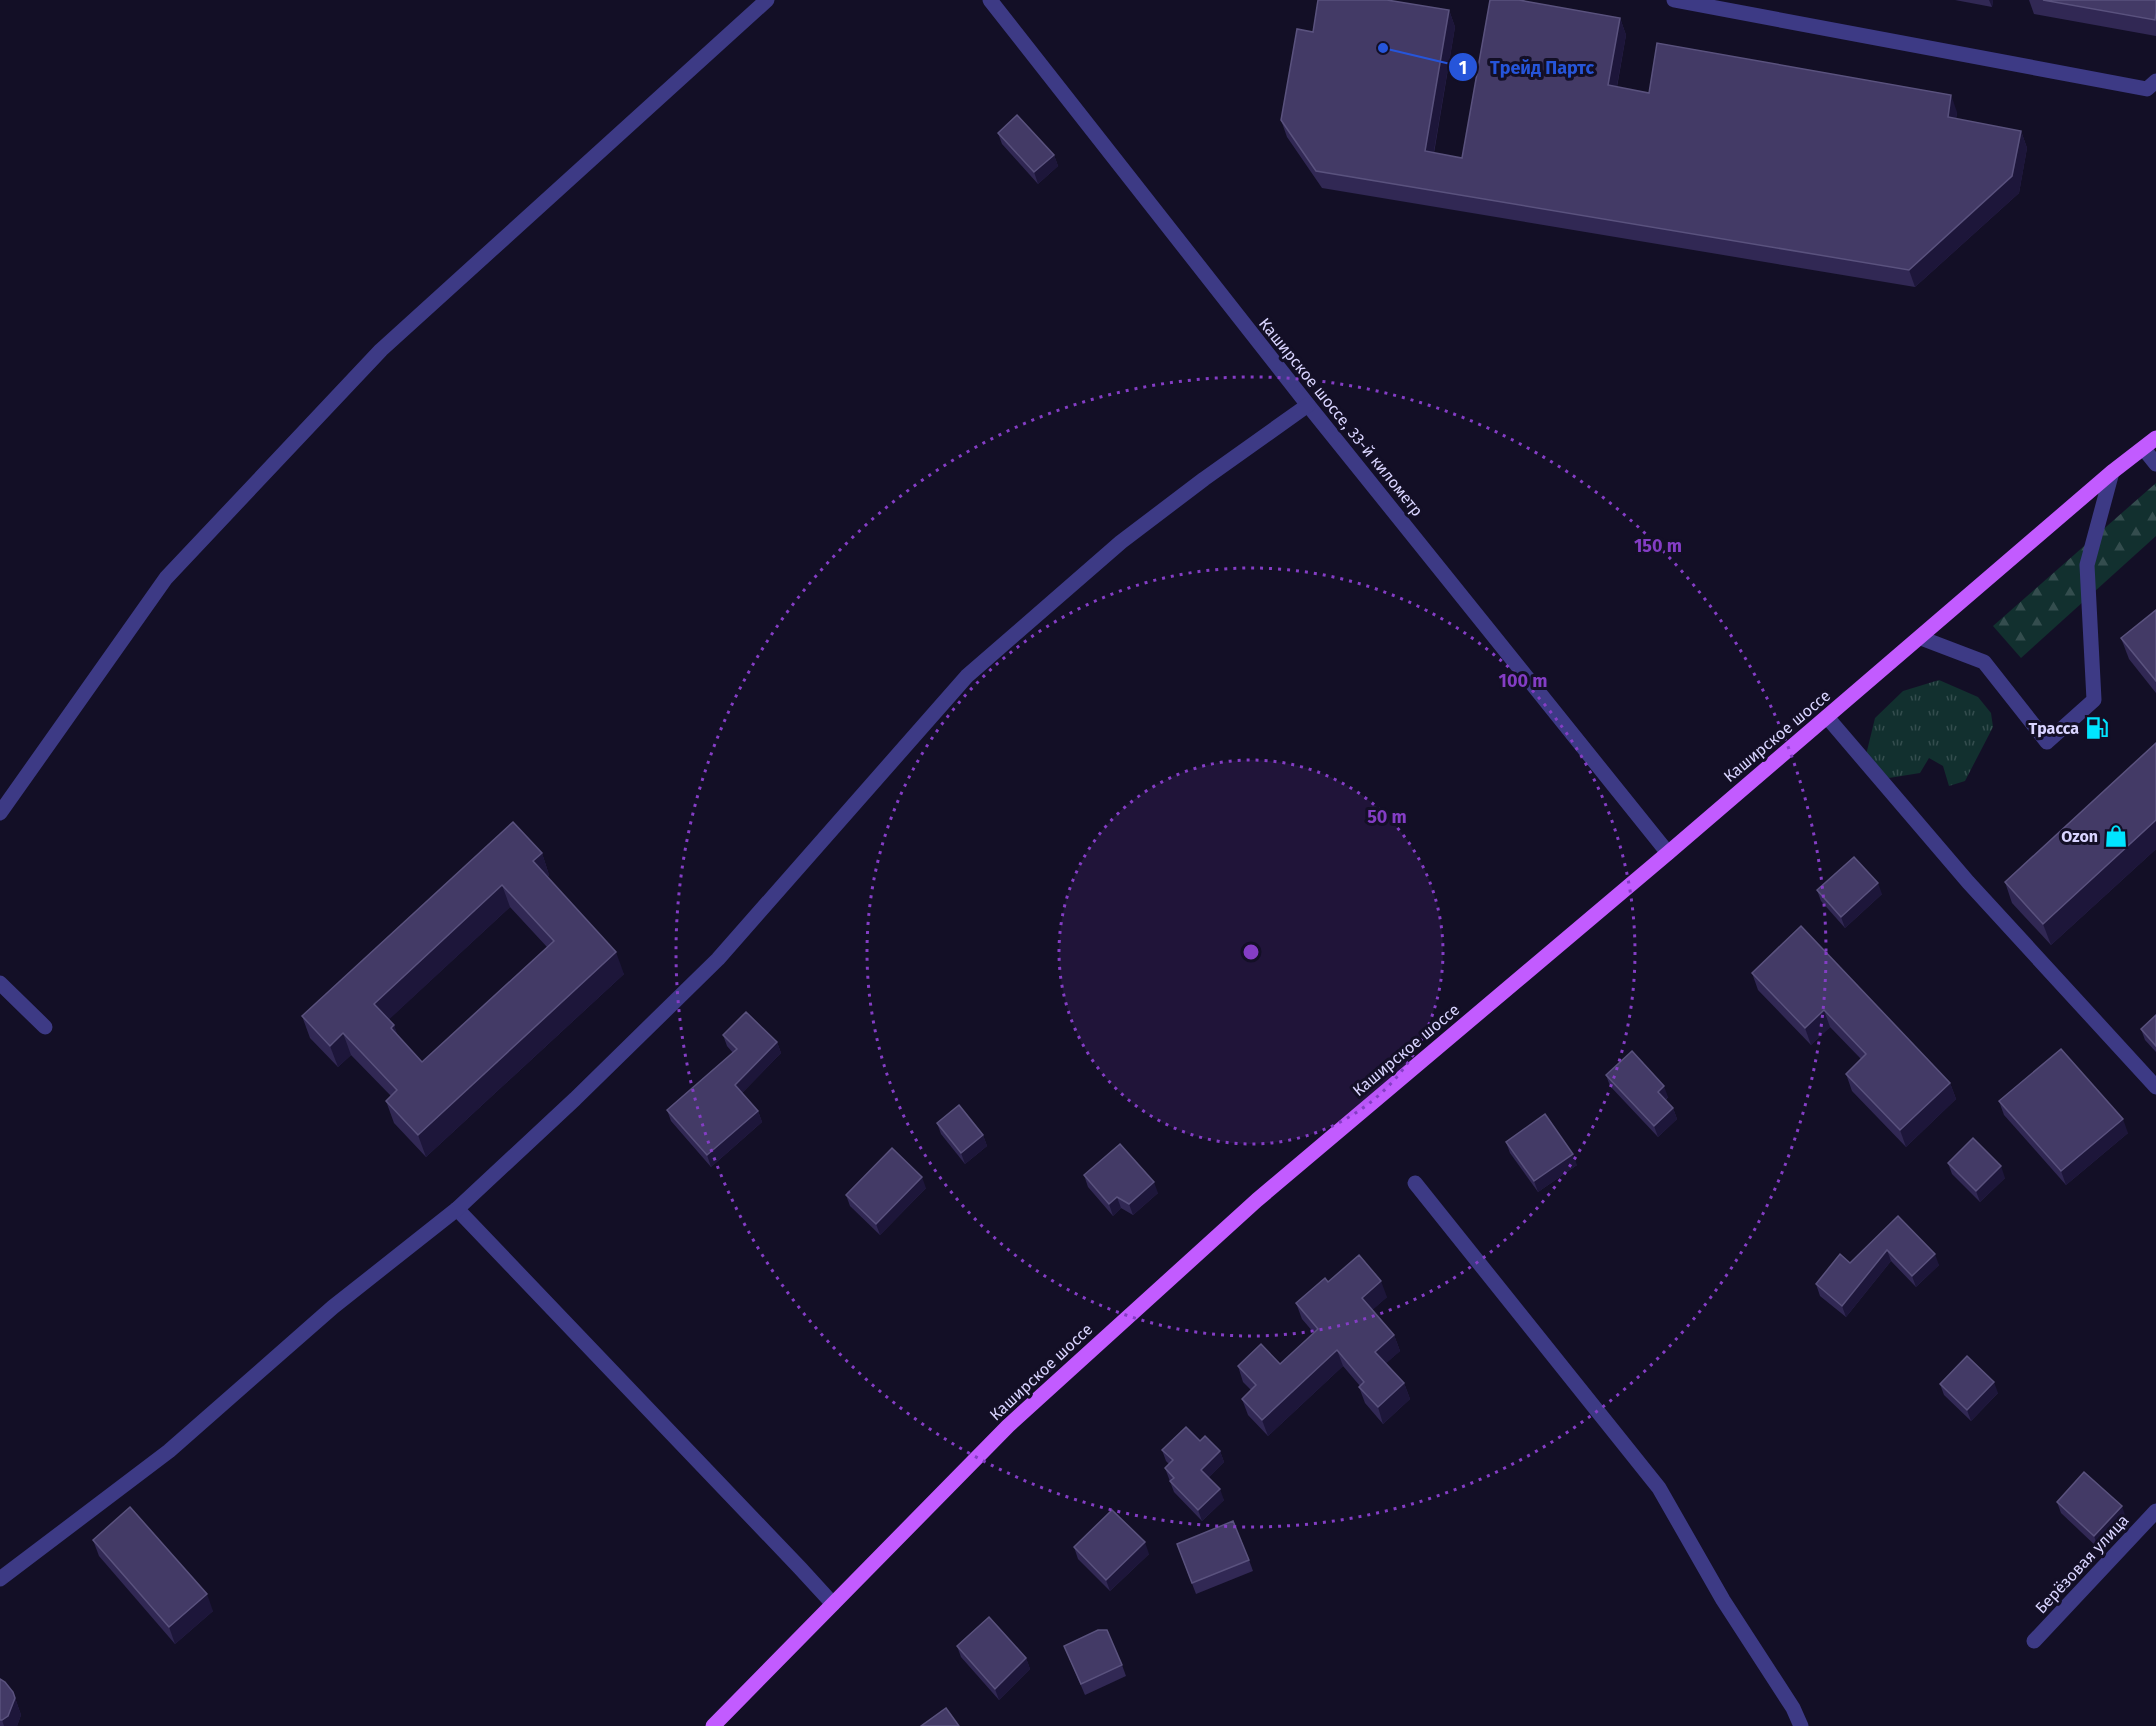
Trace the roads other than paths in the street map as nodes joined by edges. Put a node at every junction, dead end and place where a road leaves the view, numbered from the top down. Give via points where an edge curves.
1 (767, 0) edge
2 (990, 0) edge
3 (1674, 0) edge
4 (2156, 81) edge
5 (1308, 405) junction
6 (2156, 438) edge
7 (2144, 449) junction
8 (2156, 464) edge
9 (2112, 472) junction
10 (1921, 638) junction
11 (1827, 717) junction
12 (0, 813) edge
13 (1668, 853) junction
14 (0, 983) edge
15 (45, 1027) dead end
16 (2156, 1087) edge
17 (1415, 1183) dead end
18 (457, 1209) junction
19 (2156, 1511) edge
20 (0, 1579) edge
21 (833, 1604) junction
22 (2034, 1641) dead end
23 (713, 1726) edge
24 (1801, 1726) edge

1 - 12 street via 365,367 166,578
2 - 5 street, Каширское шоссе, 33-й километр
3 - 4 street via 2147,89
5 - 13 street, Каширское шоссе, 33-й километр
5 - 18 street via 1121,542 967,676 718,959
6 - 7 main road, Каширское шоссе
7 - 8 street
7 - 9 main road, Каширское шоссе
9 - 10 main road, Каширское шоссе
9 - 10 street via 2087,565 2094,700 2047,742 1984,662
10 - 11 main road, Каширское шоссе
11 - 13 main road, Каширское шоссе
11 - 16 street via 1968,882
13 - 21 main road, Каширское шоссе via 1257,1200 1008,1426
14 - 15 street
17 - 24 street via 1659,1488
18 - 20 street via 333,1307 169,1451
18 - 21 street
19 - 22 street, Берёзовая улица
21 - 23 main road, Каширское шоссе

